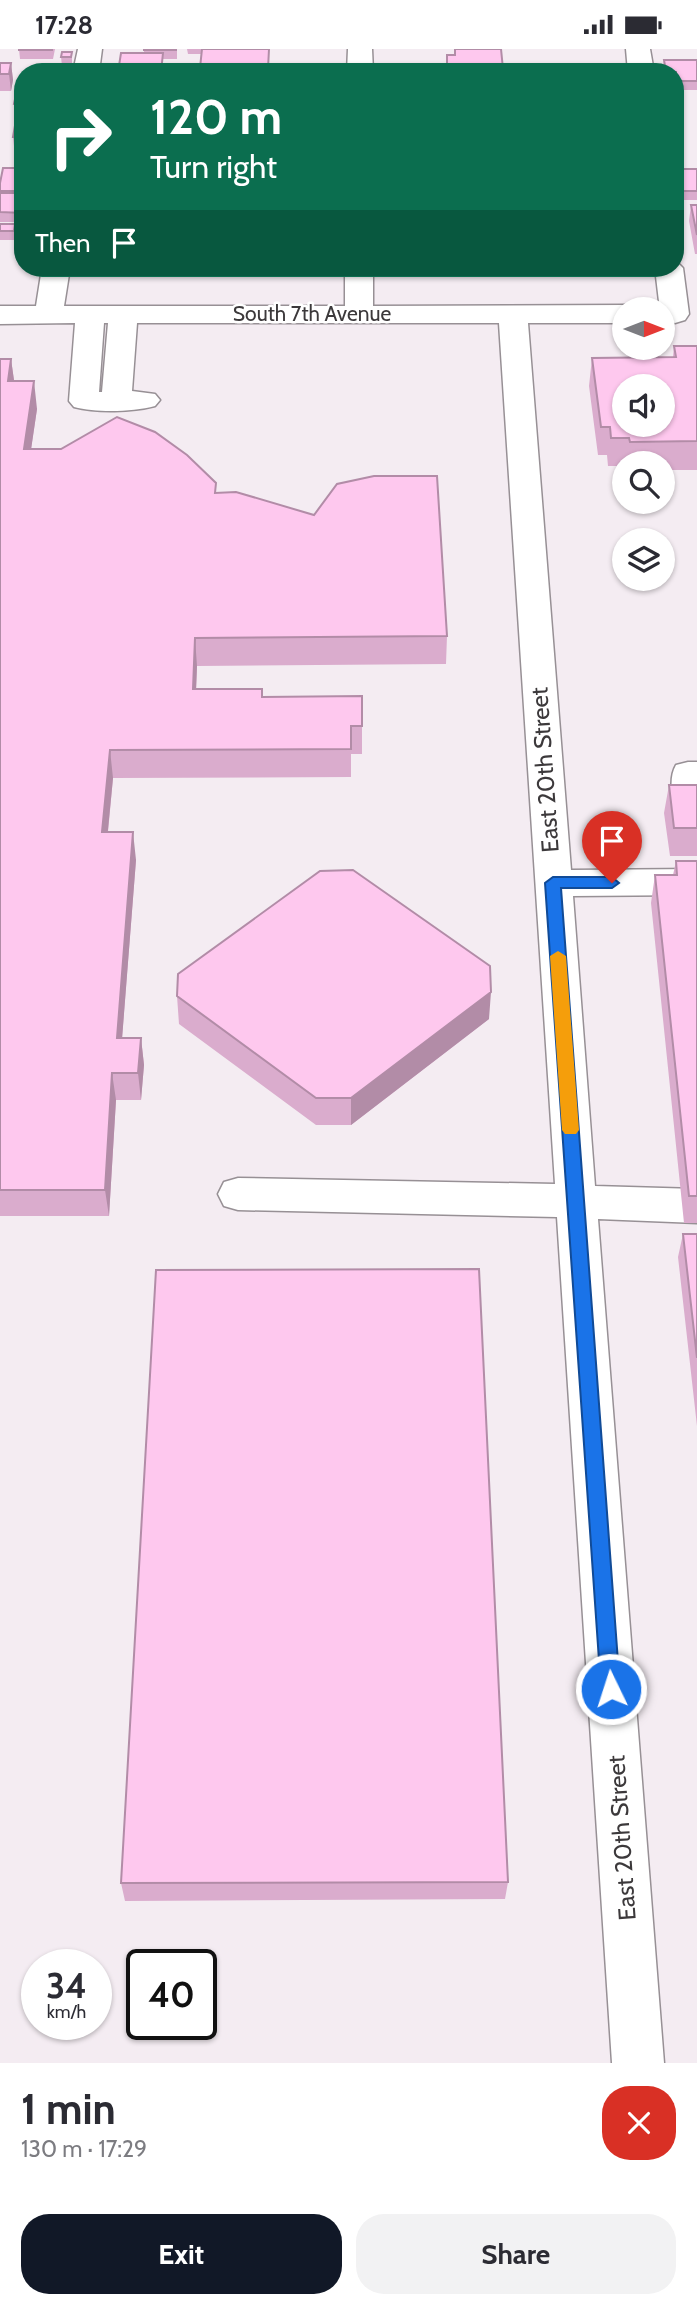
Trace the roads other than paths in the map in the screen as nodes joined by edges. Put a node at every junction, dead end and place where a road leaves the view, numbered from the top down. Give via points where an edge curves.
1 (55, 277) edge
2 (359, 277) edge
3 (671, 277) edge
4 (359, 314) junction
5 (513, 314) junction
6 (612, 314) edge
7 (679, 314) edge
8 (0, 315) edge
9 (49, 315) junction
10 (90, 315) junction
11 (123, 315) junction
12 (697, 774) edge
13 (694, 813) edge
14 (697, 882) edge
15 (553, 883) junction
16 (238, 1194) dead end
17 (576, 1201) junction
18 (697, 1206) edge
19 (638, 2063) edge

1 - 9 street
2 - 4 street
3 - 7 street
4 - 5 street, South 7th Avenue
4 - 11 street, South 7th Avenue
5 - 6 street, South 7th Avenue
5 - 15 street, East 20th Street
8 - 9 street, South 7th Avenue
9 - 10 street, South 7th Avenue
10 - 11 street, South 7th Avenue
10 - 11 street via 84,401 131,400
12 - 13 street via 688,775
14 - 15 street
15 - 17 street, East 20th Street
16 - 17 street
17 - 18 street
17 - 19 street, East 20th Street

